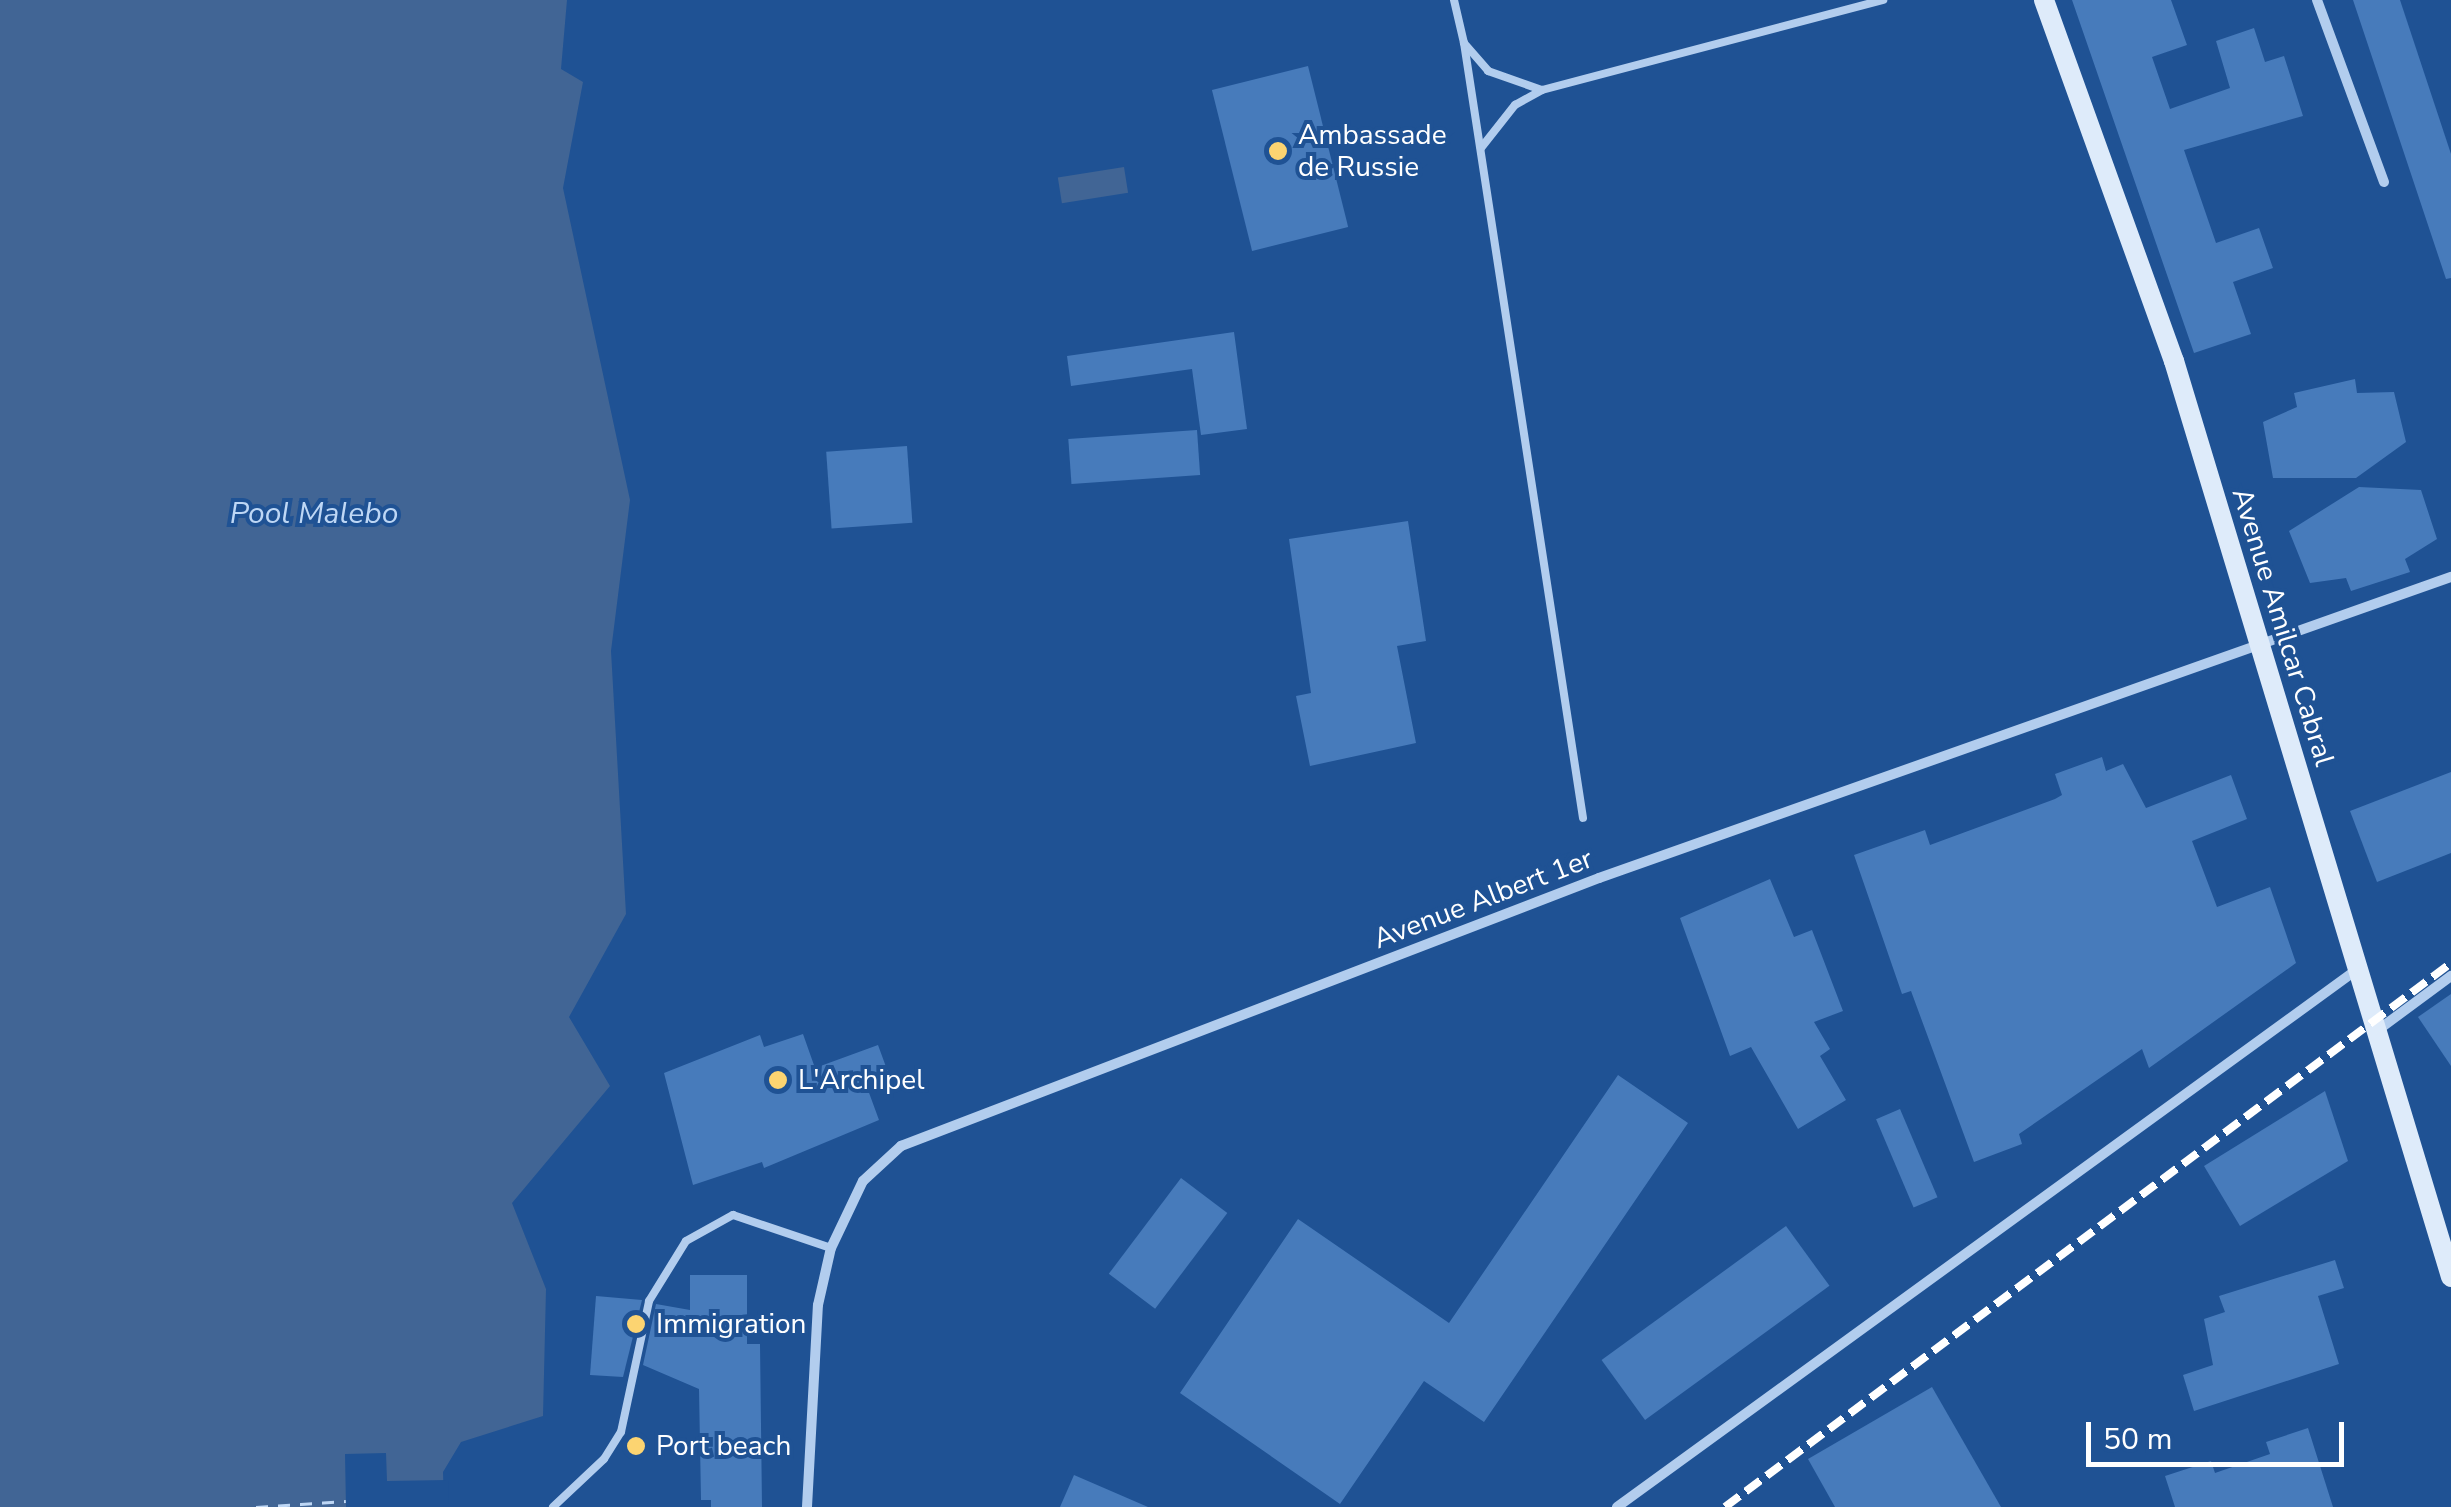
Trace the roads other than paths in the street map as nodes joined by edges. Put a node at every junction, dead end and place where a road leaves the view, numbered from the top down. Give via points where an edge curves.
1 (1454, 0) edge
2 (1883, 0) edge
3 (2044, 0) edge
4 (2317, 0) edge
5 (1464, 43) junction
6 (1542, 90) junction
7 (1480, 148) junction
8 (2384, 182) dead end
9 (2451, 577) edge
10 (2260, 640) junction
11 (1583, 818) dead end
12 (2354, 971) junction
13 (2451, 976) edge
14 (2373, 1034) junction
15 (831, 1248) junction
16 (2451, 1276) edge
17 (553, 1507) edge
18 (807, 1507) edge
19 (1616, 1507) edge

1 - 5 lane
2 - 6 lane
3 - 10 main road, Avenue Amilcar Cabral via 2174,360
4 - 8 street
5 - 6 lane via 1488,71
5 - 7 lane
6 - 7 lane via 1515,105
7 - 11 lane
9 - 10 street, Avenue Albert 1er
10 - 12 main road, Avenue Amilcar Cabral
10 - 15 street, Avenue Albert 1er via 1599,878 901,1146 863,1180
12 - 14 main road, Avenue Amilcar Cabral
12 - 19 street
13 - 14 street
14 - 16 main road, Avenue Amilcar Cabral
15 - 17 lane via 732,1215 686,1241 648,1301 621,1432 604,1459
15 - 18 street, Avenue Albert 1er via 818,1305

